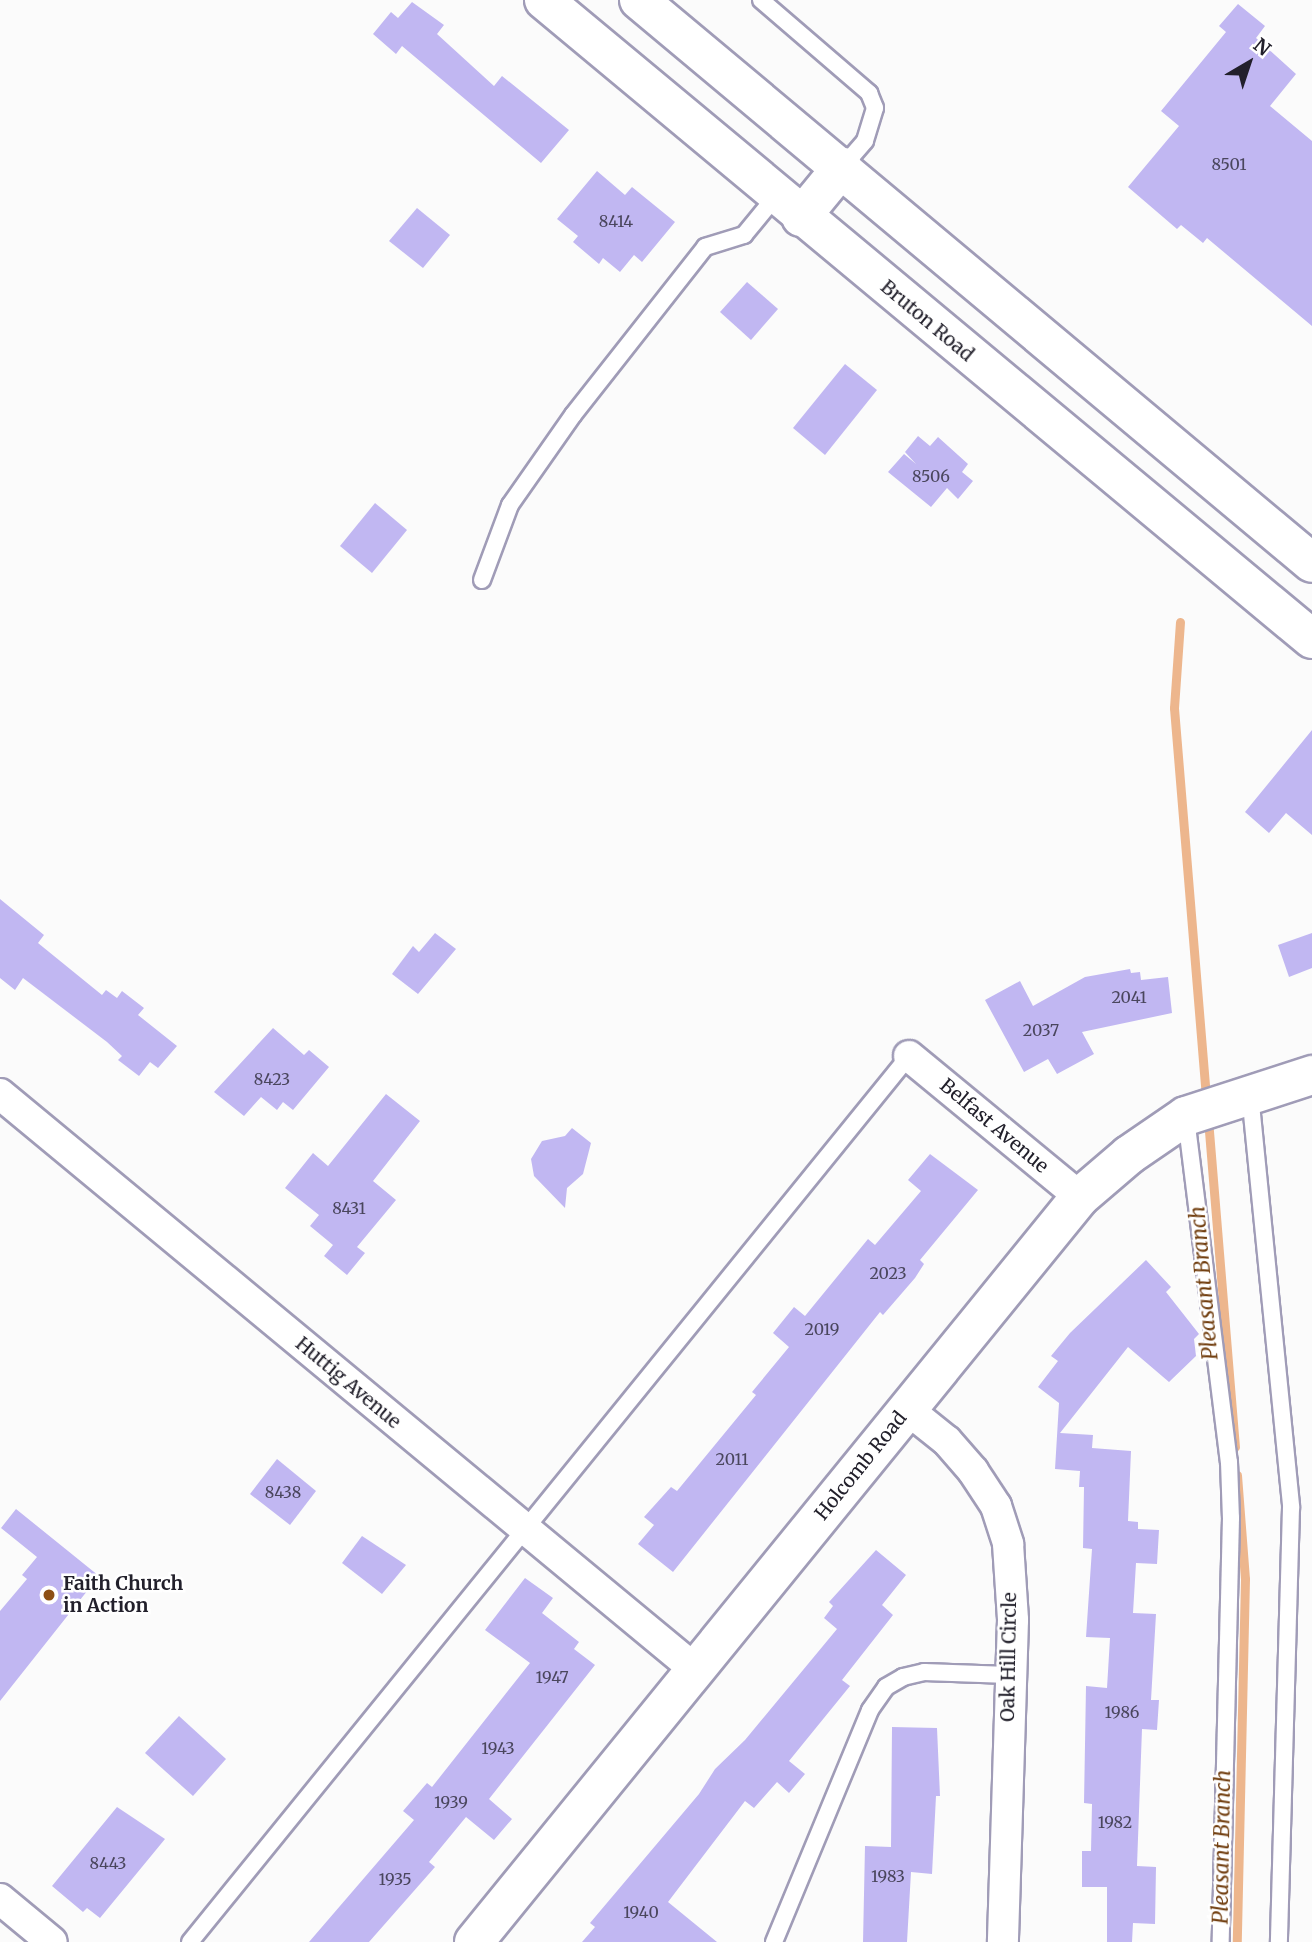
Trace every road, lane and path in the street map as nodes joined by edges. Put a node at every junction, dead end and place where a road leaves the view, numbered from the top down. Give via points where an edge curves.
1 (639, 0) edge
2 (761, 0) edge
3 (558, 4) edge
4 (842, 167) junction
5 (789, 206) junction
6 (1312, 564) edge
7 (482, 580) dead end
8 (1312, 639) edge
9 (909, 1056) joint
10 (1312, 1075) edge
11 (0, 1094) edge
12 (1241, 1095) junction
13 (1186, 1116) junction
14 (1080, 1197) junction
15 (907, 1409) junction
16 (522, 1528) junction
17 (696, 1671) junction
18 (1009, 1675) junction
19 (0, 1899) edge
20 (52, 1942) edge
21 (190, 1942) edge
22 (474, 1942) edge
23 (774, 1942) edge
24 (1003, 1942) edge
25 (1221, 1942) edge
26 (1279, 1942) edge

1 - 4 main road
2 - 4 lane via 869,93 875,108 865,141
3 - 5 main road, Bruton Road
4 - 5 main road
4 - 6 main road
5 - 7 lane via 744,234 705,247 573,415 510,505
5 - 8 main road, Bruton Road
9 - 14 street, Belfast Avenue
9 - 16 lane
10 - 12 main road, Holcomb Road
11 - 16 street, Huttig Avenue
12 - 13 main road, Holcomb Road
12 - 26 lane via 1291,1508
13 - 14 main road, Holcomb Road via 1129,1155
13 - 25 lane via 1229,1462
14 - 15 main road, Holcomb Road
15 - 17 main road, Holcomb Road
15 - 18 street, Oak Hill Circle via 947,1441 996,1506 1008,1544 1013,1620
16 - 17 street, Huttig Avenue
16 - 21 lane
17 - 22 main road, Holcomb Road
18 - 23 lane via 924,1672 887,1687 870,1710
18 - 24 street, Oak Hill Circle
19 - 20 street

